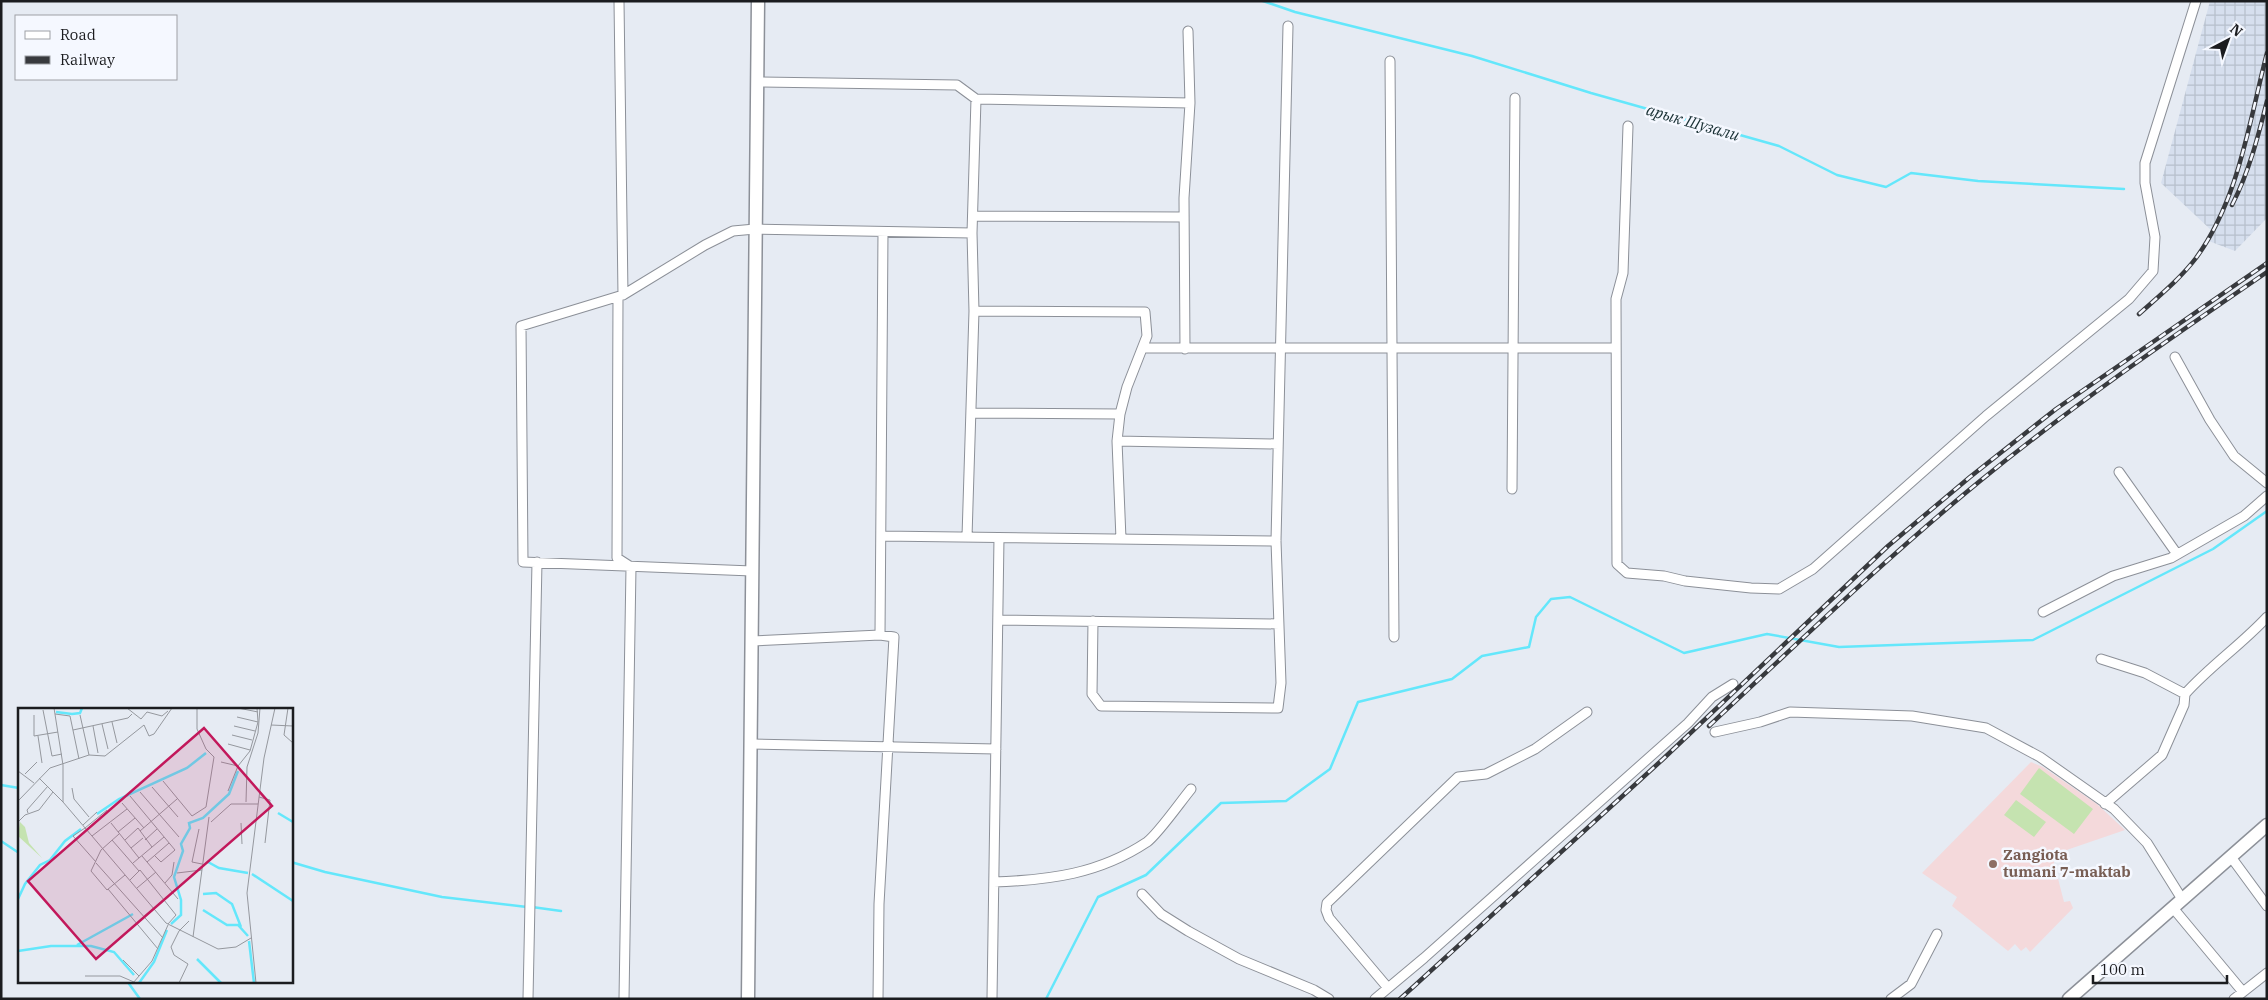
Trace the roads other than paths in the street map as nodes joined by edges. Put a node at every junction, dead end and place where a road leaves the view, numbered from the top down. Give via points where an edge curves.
1 (619, 1) edge
2 (758, 1) edge
3 (2196, 1) edge
4 (1288, 26) dead end
5 (1188, 31) dead end
6 (1390, 61) dead end
7 (757, 82) junction
8 (1515, 98) dead end
9 (976, 99) junction
10 (1190, 103) junction
11 (1628, 126) dead end
12 (973, 216) junction
13 (1184, 217) junction
14 (756, 229) junction
15 (883, 232) junction
16 (972, 233) junction
17 (620, 296) junction
18 (974, 311) junction
19 (1143, 348) junction
20 (1280, 348) junction
21 (1615, 348) junction
22 (1513, 349) junction
23 (1185, 350) junction
24 (1391, 350) junction
25 (2175, 357) dead end
26 (971, 413) junction
27 (1120, 414) junction
28 (1117, 441) junction
29 (1278, 444) junction
30 (2119, 472) dead end
31 (2267, 483) edge
32 (1512, 489) dead end
33 (2267, 496) edge
34 (881, 536) junction
35 (967, 537) junction
36 (999, 538) junction
37 (1121, 539) junction
38 (1276, 541) junction
39 (2177, 554) junction
40 (537, 562) junction
41 (630, 567) junction
42 (752, 571) junction
43 (2043, 612) dead end
44 (2267, 617) edge
45 (998, 620) junction
46 (1093, 621) junction
47 (1279, 624) junction
48 (880, 635) junction
49 (1394, 637) dead end
50 (751, 641) junction
51 (2101, 660) dead end
52 (1733, 684) dead end
53 (2185, 694) junction
54 (1587, 712) dead end
55 (1715, 732) dead end
56 (750, 744) junction
57 (890, 745) junction
58 (996, 749) junction
59 (1191, 789) dead end
60 (2105, 804) junction
61 (2267, 825) edge
62 (2231, 857) junction
63 (994, 882) junction
64 (1142, 894) dead end
65 (2178, 903) junction
66 (2267, 906) edge
67 (1937, 934) dead end
68 (2267, 973) edge
69 (1388, 988) junction
70 (2243, 992) junction
71 (528, 999) edge
72 (624, 999) edge
73 (748, 999) edge
74 (878, 999) edge
75 (992, 999) edge
76 (1329, 999) edge
77 (1375, 999) edge
78 (1892, 999) edge
79 (2070, 999) edge
80 (2234, 999) edge

1 - 17 street
2 - 7 main road
3 - 21 street via 2145,163 2145,183 2155,237 2153,271 2130,299 1986,416 1813,569 1779,589 1627,573 1617,564
4 - 20 street
5 - 10 street
6 - 24 street
7 - 9 street via 957,86
7 - 14 main road
8 - 22 street
9 - 10 street
9 - 12 street
10 - 13 street
11 - 21 street via 1623,273 1616,299
12 - 13 street
12 - 16 street
13 - 23 street
14 - 15 street
14 - 17 street via 733,231
14 - 42 main road
15 - 16 street
15 - 34 street
16 - 18 street
17 - 40 street via 522,326 523,562
17 - 41 street via 618,558
18 - 19 street via 1145,312 1147,336
18 - 26 street
19 - 23 street
19 - 27 street
20 - 23 street
20 - 24 street
20 - 29 street
21 - 22 street
22 - 24 street
22 - 32 street
24 - 49 street
25 - 31 street via 2234,456
26 - 27 street
26 - 35 street
27 - 28 street
28 - 29 street
28 - 37 street
29 - 38 street
30 - 39 street
33 - 39 street via 2244,516
34 - 35 street
34 - 48 street
35 - 36 street
36 - 37 street
36 - 45 street
37 - 38 street
38 - 47 street
39 - 43 street via 2113,576
40 - 41 street
40 - 71 street
41 - 42 street
41 - 72 street
42 - 50 main road
44 - 53 street
45 - 46 street
45 - 58 street
46 - 47 street
46 - 47 street via 1092,694 1101,706 1223,709 1278,708 1281,683
48 - 50 street
48 - 57 street via 894,637
50 - 56 main road
51 - 53 street via 2145,673
52 - 69 street via 1712,697 1688,723
53 - 60 street via 2184,705 2162,755
54 - 69 street via 1535,748 1486,774 1458,777 1327,903 1329,918
55 - 60 street via 1790,712 1912,716 1986,728 2040,757
56 - 57 street
56 - 73 main road
57 - 58 street
57 - 74 street via 879,904
58 - 63 street
59 - 63 street via 1148,841 1096,869 1040,881
60 - 65 street via 2147,843
61 - 62 main road
62 - 65 main road
62 - 66 street
63 - 75 street
64 - 76 street via 1161,914 1188,931 1239,959
65 - 70 street
65 - 79 main road
67 - 78 street via 1911,984
68 - 70 street
69 - 77 street
70 - 80 street

